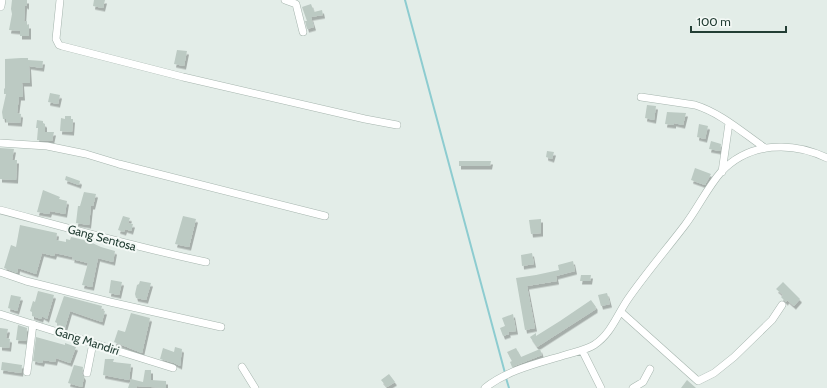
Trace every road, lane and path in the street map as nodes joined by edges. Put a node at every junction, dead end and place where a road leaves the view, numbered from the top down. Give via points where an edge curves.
1 (1, 0) edge
2 (60, 0) edge
3 (285, 0) edge
4 (0, 6) edge
5 (303, 32) dead end
6 (641, 97) dead end
7 (729, 123) junction
8 (397, 125) dead end
9 (0, 143) edge
10 (765, 148) junction
11 (827, 158) edge
12 (722, 172) junction
13 (0, 210) edge
14 (326, 216) dead end
15 (206, 262) dead end
16 (0, 272) edge
17 (782, 305) dead end
18 (621, 312) junction
19 (0, 314) edge
20 (33, 324) junction
21 (221, 327) dead end
22 (93, 342) junction
23 (582, 350) junction
24 (242, 367) dead end
25 (173, 368) dead end
26 (650, 369) dead end
27 (27, 372) dead end
28 (87, 374) dead end
29 (255, 388) edge
30 (485, 388) edge
31 (601, 388) edge
32 (633, 388) edge

1 - 4 street
2 - 8 street via 56,39 59,45 229,88
3 - 5 street via 296,4
6 - 7 street via 702,107
7 - 10 street
7 - 12 street
9 - 14 street via 47,146 86,154
10 - 11 street via 801,148
10 - 12 street via 744,155
12 - 18 street via 686,224 639,283
13 - 15 street, Gang Sentosa via 149,250
16 - 21 street via 110,302
17 - 18 street via 772,320 734,357 714,373 698,381
18 - 23 street via 605,335 594,345
19 - 20 street, Gang Mandiri
20 - 22 street, Gang Mandiri
20 - 27 street
22 - 25 street, Gang Mandiri
22 - 28 street
23 - 30 street via 528,366 498,379
23 - 31 street
24 - 29 street
26 - 32 street via 642,382

